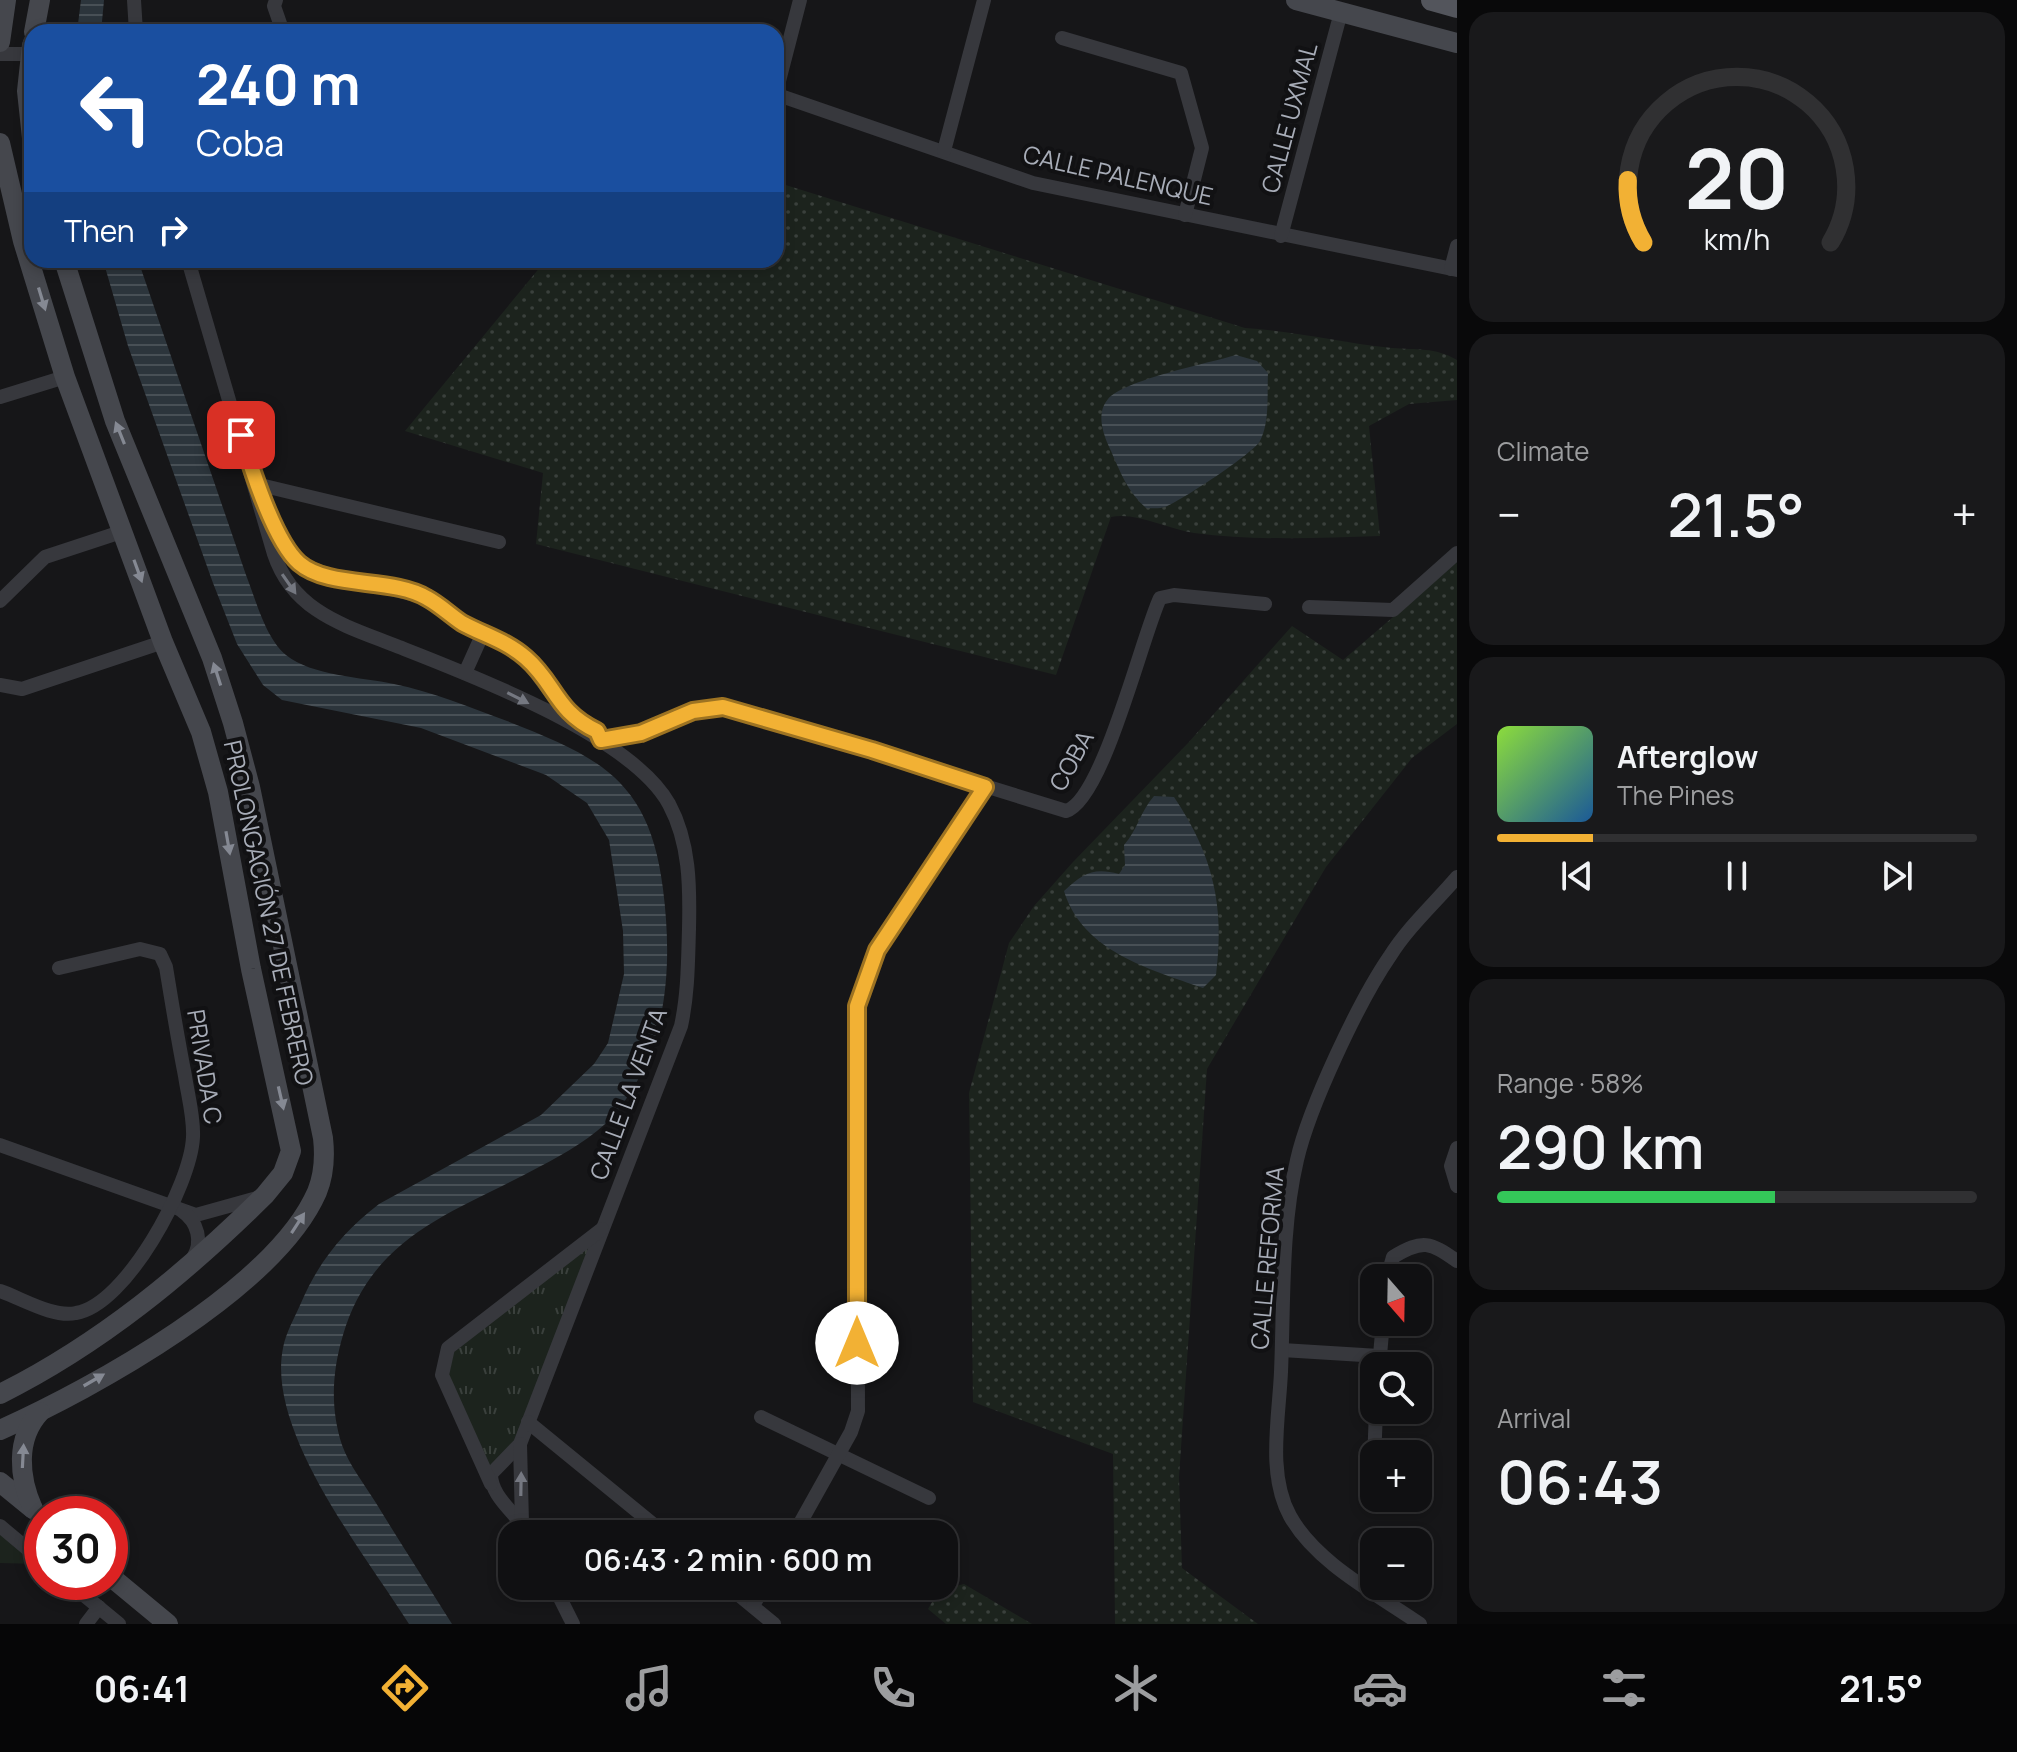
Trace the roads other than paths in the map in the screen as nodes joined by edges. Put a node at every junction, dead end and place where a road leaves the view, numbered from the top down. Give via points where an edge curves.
1 (6, 0) edge
2 (40, 0) edge
3 (134, 0) edge
4 (276, 0) edge
5 (800, 0) edge
6 (984, 0) edge
7 (1296, 0) edge
8 (1432, 0) edge
9 (1457, 7) edge
10 (1341, 12) junction
11 (36, 24) edge
12 (136, 24) edge
13 (280, 24) edge
14 (1062, 38) dead end
15 (0, 42) edge
16 (1457, 43) edge
17 (24, 50) edge
18 (0, 54) edge
19 (784, 68) edge
20 (784, 95) edge
21 (0, 143) edge
22 (944, 151) junction
23 (1185, 215) junction
24 (1281, 236) junction
25 (24, 244) edge
26 (1457, 246) edge
27 (31, 268) edge
28 (67, 268) edge
29 (190, 268) edge
30 (1454, 270) edge
31 (65, 377) junction
32 (0, 397) edge
33 (256, 484) junction
34 (124, 531) junction
35 (499, 542) dead end
36 (1457, 553) edge
37 (0, 601) edge
38 (1265, 604) dead end
39 (1309, 607) dead end
40 (483, 633) junction
41 (163, 642) junction
42 (465, 673) junction
43 (0, 685) edge
44 (233, 723) junction
45 (201, 732) junction
46 (601, 740) junction
47 (985, 787) junction
48 (1457, 877) edge
49 (286, 961) junction
50 (59, 968) dead end
51 (251, 969) junction
52 (0, 1145) edge
53 (1457, 1148) edge
54 (1457, 1186) edge
55 (265, 1195) junction
56 (176, 1209) junction
57 (603, 1229) junction
58 (1457, 1261) edge
59 (189, 1264) junction
60 (1391, 1264) edge
61 (0, 1291) edge
62 (1282, 1350) junction
63 (1360, 1359) edge
64 (0, 1392) edge
65 (45, 1408) junction
66 (761, 1417) dead end
67 (528, 1422) junction
68 (0, 1430) edge
69 (520, 1444) junction
70 (839, 1455) junction
71 (0, 1482) edge
72 (492, 1486) junction
73 (30, 1496) edge
74 (929, 1498) dead end
75 (24, 1502) edge
76 (518, 1520) edge
77 (524, 1520) edge
78 (648, 1520) edge
79 (802, 1520) edge
80 (0, 1526) edge
81 (24, 1546) edge
82 (128, 1591) edge
83 (90, 1600) edge
84 (561, 1600) edge
85 (746, 1600) edge
86 (756, 1600) edge
87 (753, 1606) junction
88 (99, 1607) junction
89 (86, 1624) edge
90 (119, 1624) edge
91 (168, 1624) edge
92 (573, 1624) edge
93 (774, 1624) edge
94 (1420, 1624) edge

1 - 15 street
2 - 11 street
3 - 12 street
4 - 13 street
5 - 19 street, CALLE PALENQUE
6 - 22 street
7 - 10 street
8 - 9 main road
10 - 16 street
10 - 24 street, CALLE UXMAL
14 - 23 street via 1181,73 1202,148
17 - 18 street
20 - 22 street, CALLE PALENQUE
21 -> 25 street, PROLONGACIÓN 27 DE FEBRERO
22 - 23 street, CALLE PALENQUE via 1033,183
23 - 24 street, CALLE PALENQUE
24 - 30 street, CALLE PALENQUE
26 - 30 street
27 -> 31 street, PROLONGACIÓN 27 DE FEBRERO
44 -> 28 street, PROLONGACIÓN 27 DE FEBRERO via 212,658 115,421
29 - 33 street, CALLE LA VENTA
31 - 32 street
31 - 34 street, PROLONGACIÓN 27 DE FEBRERO
33 - 35 street
33 - 40 street via 300,564 421,595
33 -> 42 street, CALLE LA VENTA via 278,566 307,606 332,621
34 - 37 street via 45,557
34 -> 41 street, PROLONGACIÓN 27 DE FEBRERO
36 - 39 street via 1393,610
38 - 47 street, COBA via 1160,598 1105,752 1074,808 1060,810
40 - 42 street
40 - 46 street via 523,655 559,704 597,731
41 - 43 street via 30,687 14,690
41 - 45 street, PROLONGACIÓN 27 DE FEBRERO
42 -> 46 street, CALLE LA VENTA
44 - 45 street
44 - 49 street, PROLONGACIÓN 27 DE FEBRERO
45 -> 51 street, PROLONGACIÓN 27 DE FEBRERO via 218,792
46 - 47 street, COBA via 723,707
46 - 57 street, CALLE LA VENTA via 643,770 663,794 683,842 690,887 687,996 681,1026
47 - 70 street via 877,950 857,1006 858,1399 856,1420
48 - 62 street, CALLE REFORMA via 1382,969 1306,1130 1289,1207
49 - 51 street
65 -> 49 street, PROLONGACIÓN 27 DE FEBRERO via 144,1351 245,1280 283,1245 314,1198 324,1163 323,1138
50 - 56 street, PRIVADA C via 147,949 164,960 193,1139
51 -> 55 street, PROLONGACIÓN 27 DE FEBRERO via 291,1140 289,1161
52 - 56 street
53 - 54 street via 1451,1166
55 - 56 street via 203,1215
55 - 59 street, PROLONGACIÓN 27 DE FEBRERO
56 - 59 street via 195,1225 199,1243
56 - 61 street, PRIVADA C via 128,1274 92,1308 64,1314
57 - 67 street, CALLE LA VENTA
57 - 72 street, CALLE LA VENTA via 448,1348 442,1375
58 - 60 street via 1425,1243 1393,1257
59 - 64 street, PROLONGACIÓN 27 DE FEBRERO via 104,1335
62 - 63 street
62 - 94 street, CALLE REFORMA via 1277,1471 1291,1517 1328,1558
65 - 68 street, PROLONGACIÓN 27 DE FEBRERO
73 -> 65 street via 22,1455 27,1430
66 - 70 street
67 - 69 street, CALLE LA VENTA
67 - 78 street
69 - 72 street, CALLE LA VENTA via 496,1466
77 -> 69 street, CALLE LA VENTA
70 - 74 street
70 - 79 street
71 - 75 street
72 - 76 street, CALLE LA VENTA
80 - 81 street
82 - 91 street
83 - 88 street
84 - 92 street
85 - 87 street
86 - 87 street
87 - 93 street
88 - 89 street
88 - 90 street

